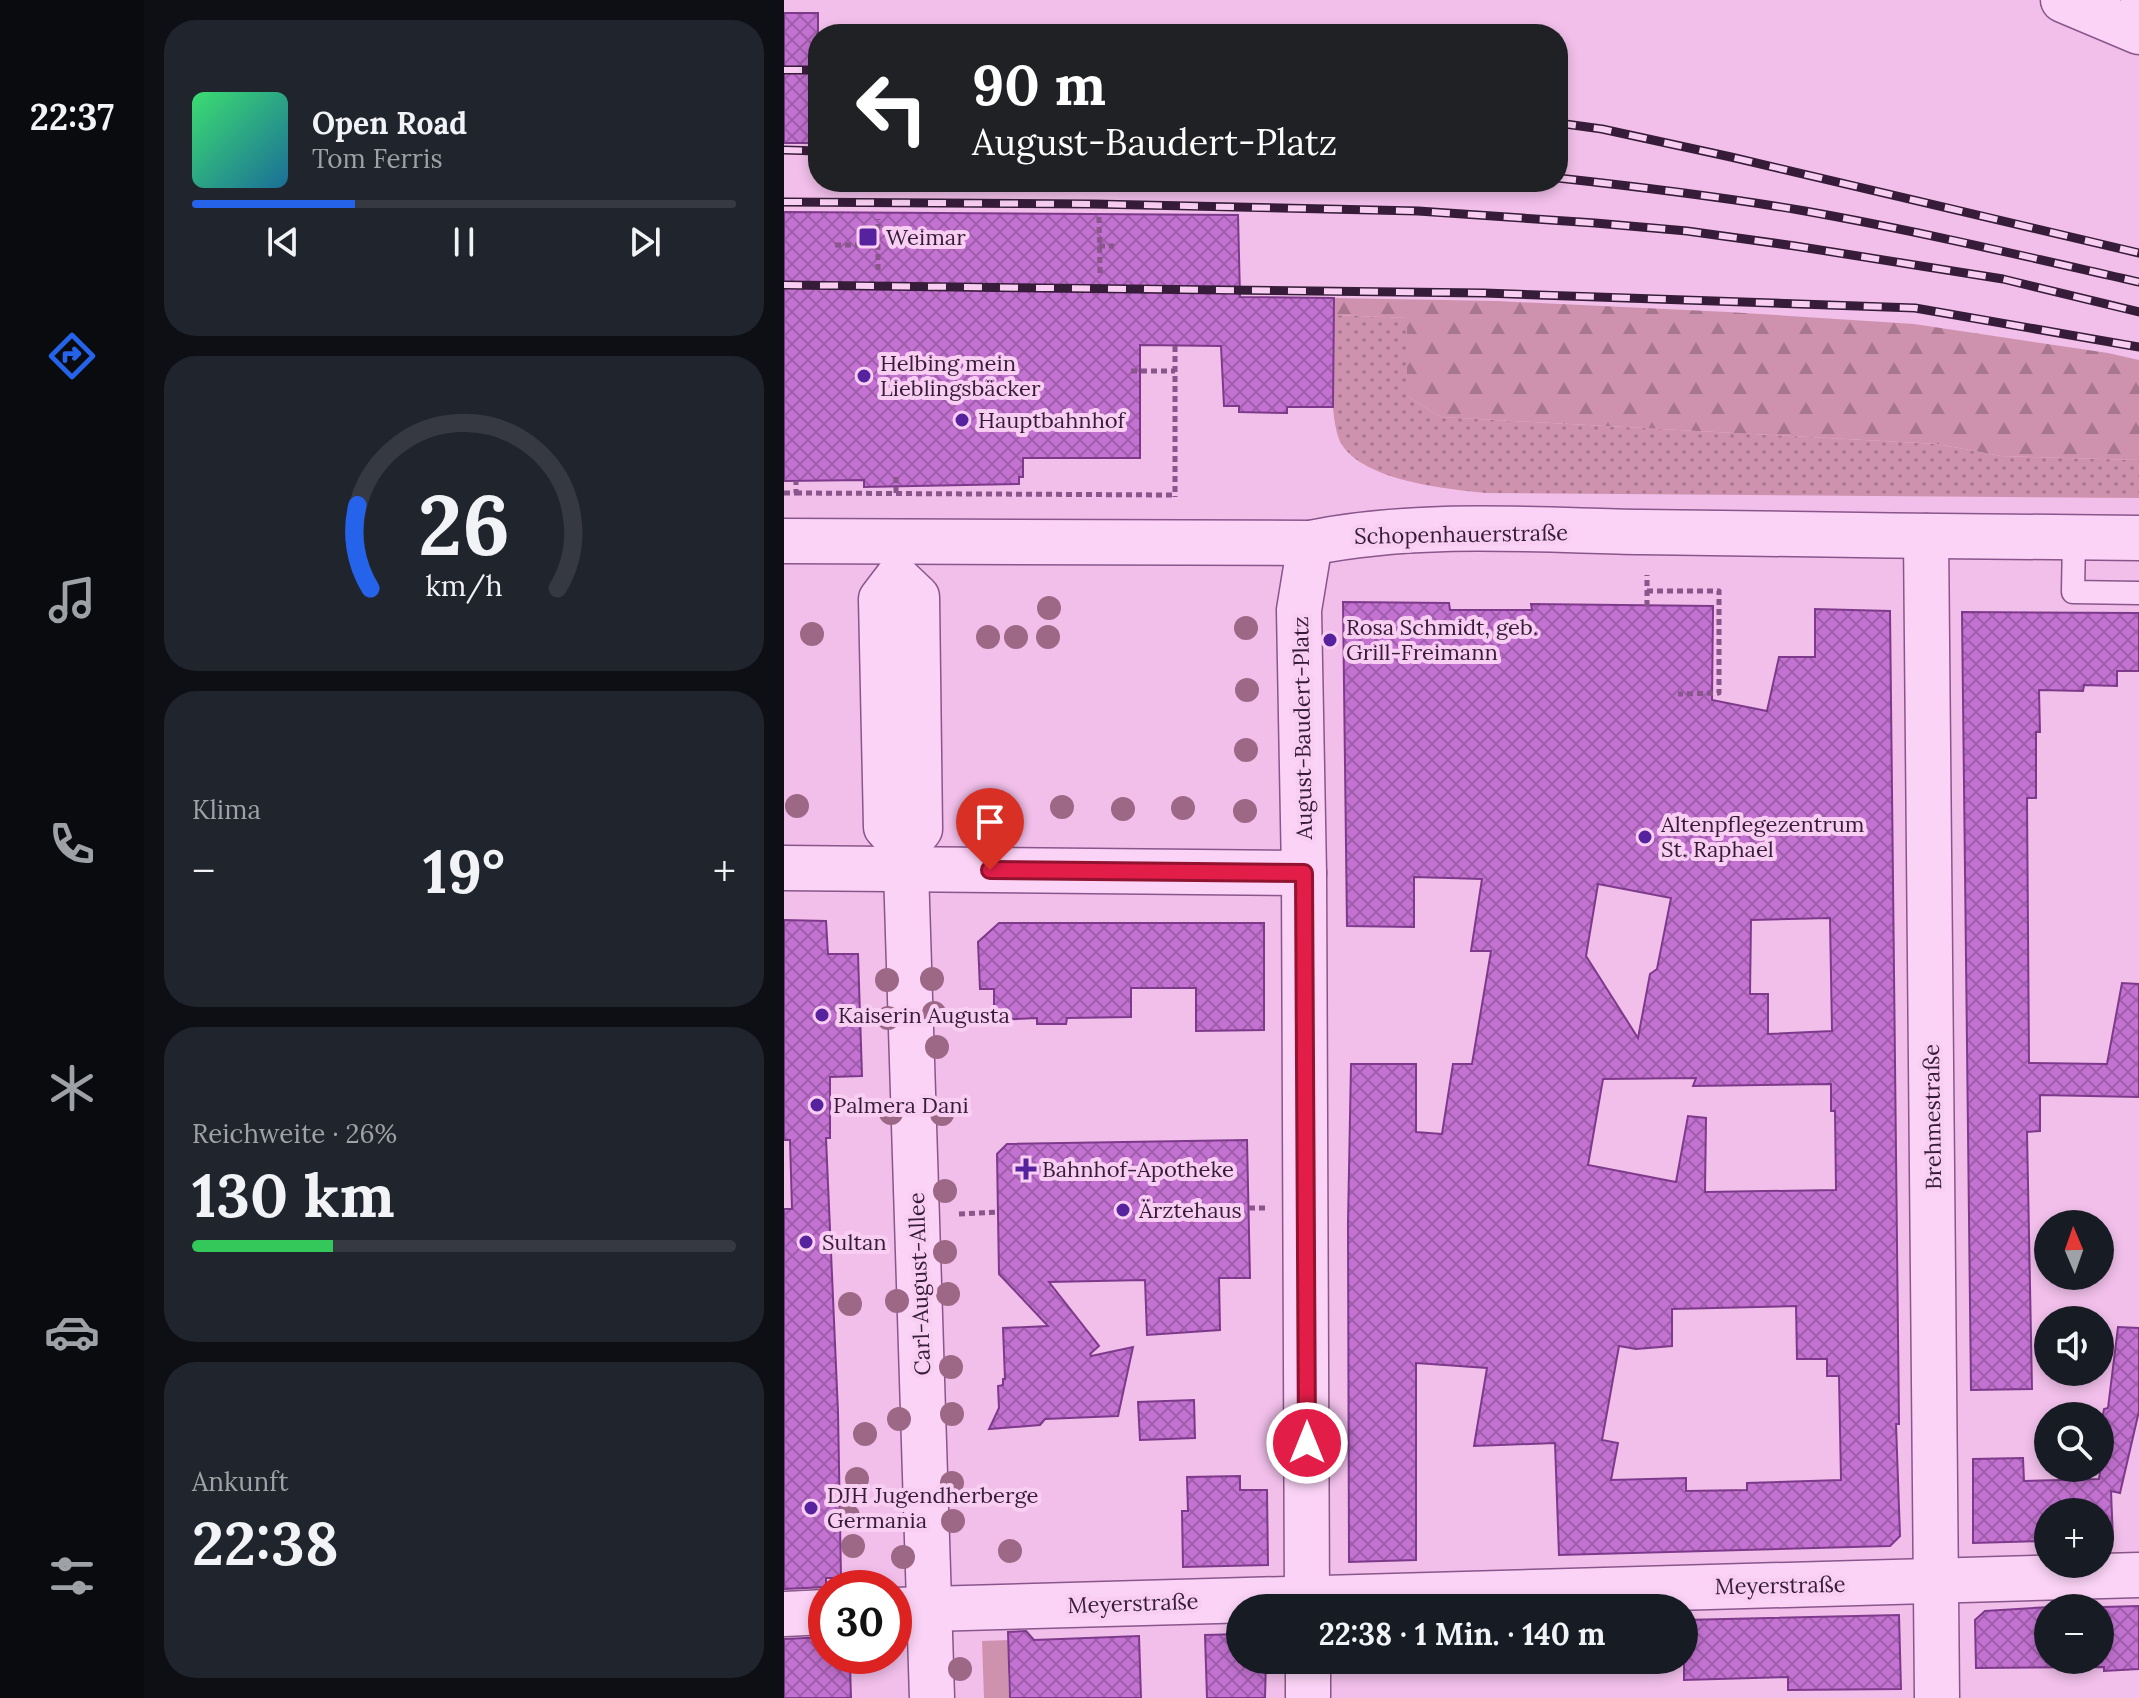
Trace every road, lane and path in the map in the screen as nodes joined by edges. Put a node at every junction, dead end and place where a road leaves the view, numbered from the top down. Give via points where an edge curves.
1 (2063, 0) edge
2 (2134, 12) edge
3 (1099, 217) dead end
4 (878, 219) dead end
5 (835, 245) dead end
6 (878, 245) junction
7 (1099, 246) junction
8 (1114, 246) dead end
9 (878, 270) dead end
10 (1100, 273) dead end
11 (1175, 346) dead end
12 (1131, 371) dead end
13 (1175, 371) junction
14 (796, 481) dead end
15 (784, 493) edge
16 (796, 493) junction
17 (1175, 495) junction
18 (1926, 536) junction
19 (2074, 538) junction
20 (2139, 538) edge
21 (784, 541) edge
22 (1310, 543) junction
23 (1176, 544) junction
24 (1647, 573) dead end
25 (897, 578) joint
26 (1647, 591) junction
27 (2139, 593) edge
28 (1647, 606) dead end
29 (1678, 694) dead end
30 (784, 868) edge
31 (906, 870) junction
32 (1304, 873) junction
33 (912, 1570) edge
34 (2139, 1575) edge
35 (1936, 1581) junction
36 (1307, 1594) edge
37 (1564, 1594) edge
38 (1226, 1604) edge
39 (912, 1610) edge
40 (808, 1613) edge
41 (784, 1614) edge
42 (1308, 1674) edge
43 (932, 1698) edge
44 (1308, 1698) edge
45 (1937, 1698) edge

1 - 2 street
3 - 7 path
4 - 6 path
5 - 6 path
6 - 9 path
7 - 8 path
7 - 10 path
11 - 13 path
12 - 13 path
13 - 17 path
14 - 16 path
15 - 16 path
16 - 17 path
17 - 23 path
18 - 19 street, Schopenhauerstraße
18 - 22 street, Schopenhauerstraße via 1393,530
18 - 35 street, Brehmestraße
19 - 20 street, Schopenhauerstraße
19 - 27 lane via 2073,592
21 - 23 street, Schopenhauerstraße
22 - 23 street, Schopenhauerstraße
22 - 32 street, August-Baudert-Platz via 1299,610
24 - 26 path
25 - 25 street via 917,597 920,829 905,848 886,827 881,599
26 - 28 path
26 - 29 path via 1719,591 1719,693
30 - 31 street
31 - 32 street
31 - 33 street, Carl-August-Allee
32 - 36 street, August-Baudert-Platz
34 - 35 street, Meyerstraße
35 - 37 street, Meyerstraße
35 - 45 street, Brehmestraße
38 - 39 street, Meyerstraße
39 - 43 street, Carl-August-Allee
40 - 41 street
42 - 44 street

